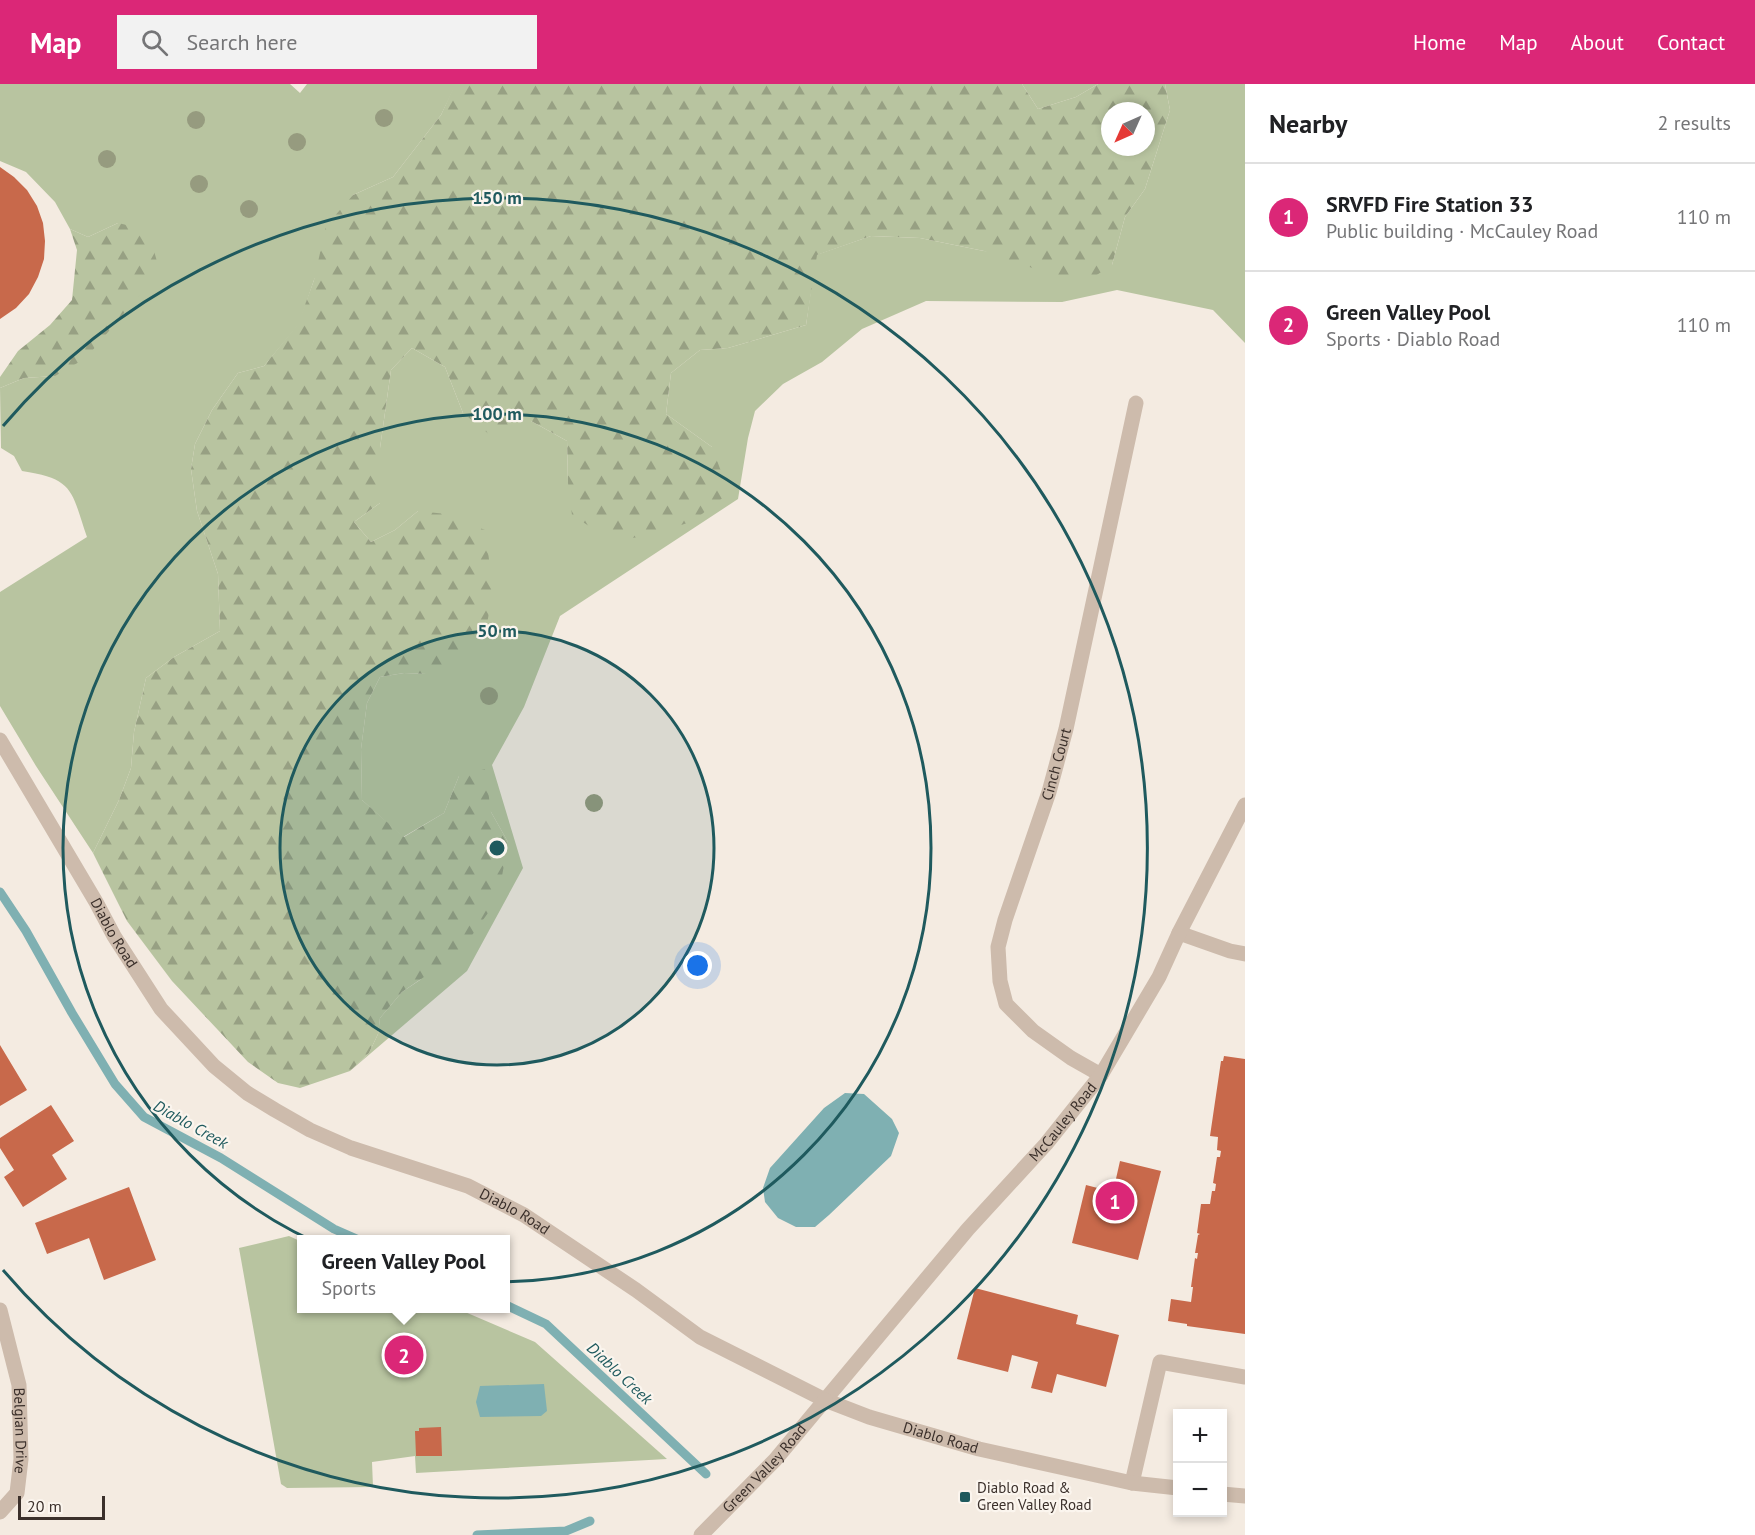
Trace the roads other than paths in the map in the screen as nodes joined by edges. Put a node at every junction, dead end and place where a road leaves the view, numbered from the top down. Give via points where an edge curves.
1 (1136, 403) dead end
2 (0, 740) edge
3 (1245, 805) edge
4 (1179, 933) junction
5 (1245, 954) edge
6 (1101, 1075) junction
7 (0, 1310) edge
8 (1245, 1377) edge
9 (825, 1400) junction
10 (1132, 1483) junction
11 (1173, 1487) edge
12 (1227, 1494) edge
13 (1245, 1496) edge
14 (0, 1512) edge
15 (701, 1535) edge

1 - 6 street, Cinch Court via 1066,729 998,947 1006,1004 1033,1031
2 - 9 street, Diablo Road via 161,1009 214,1066 247,1093 310,1130 382,1159 468,1186 524,1215 700,1337
3 - 4 street, McCauley Road
4 - 5 street
4 - 6 street, McCauley Road via 1159,977
6 - 9 street, McCauley Road
7 - 14 street, Belgian Drive via 19,1385 21,1459 17,1493
8 - 10 street via 1160,1362
9 - 10 street, Diablo Road via 979,1449
9 - 15 street, Green Valley Road via 775,1460
10 - 11 street, Diablo Road
12 - 13 street

